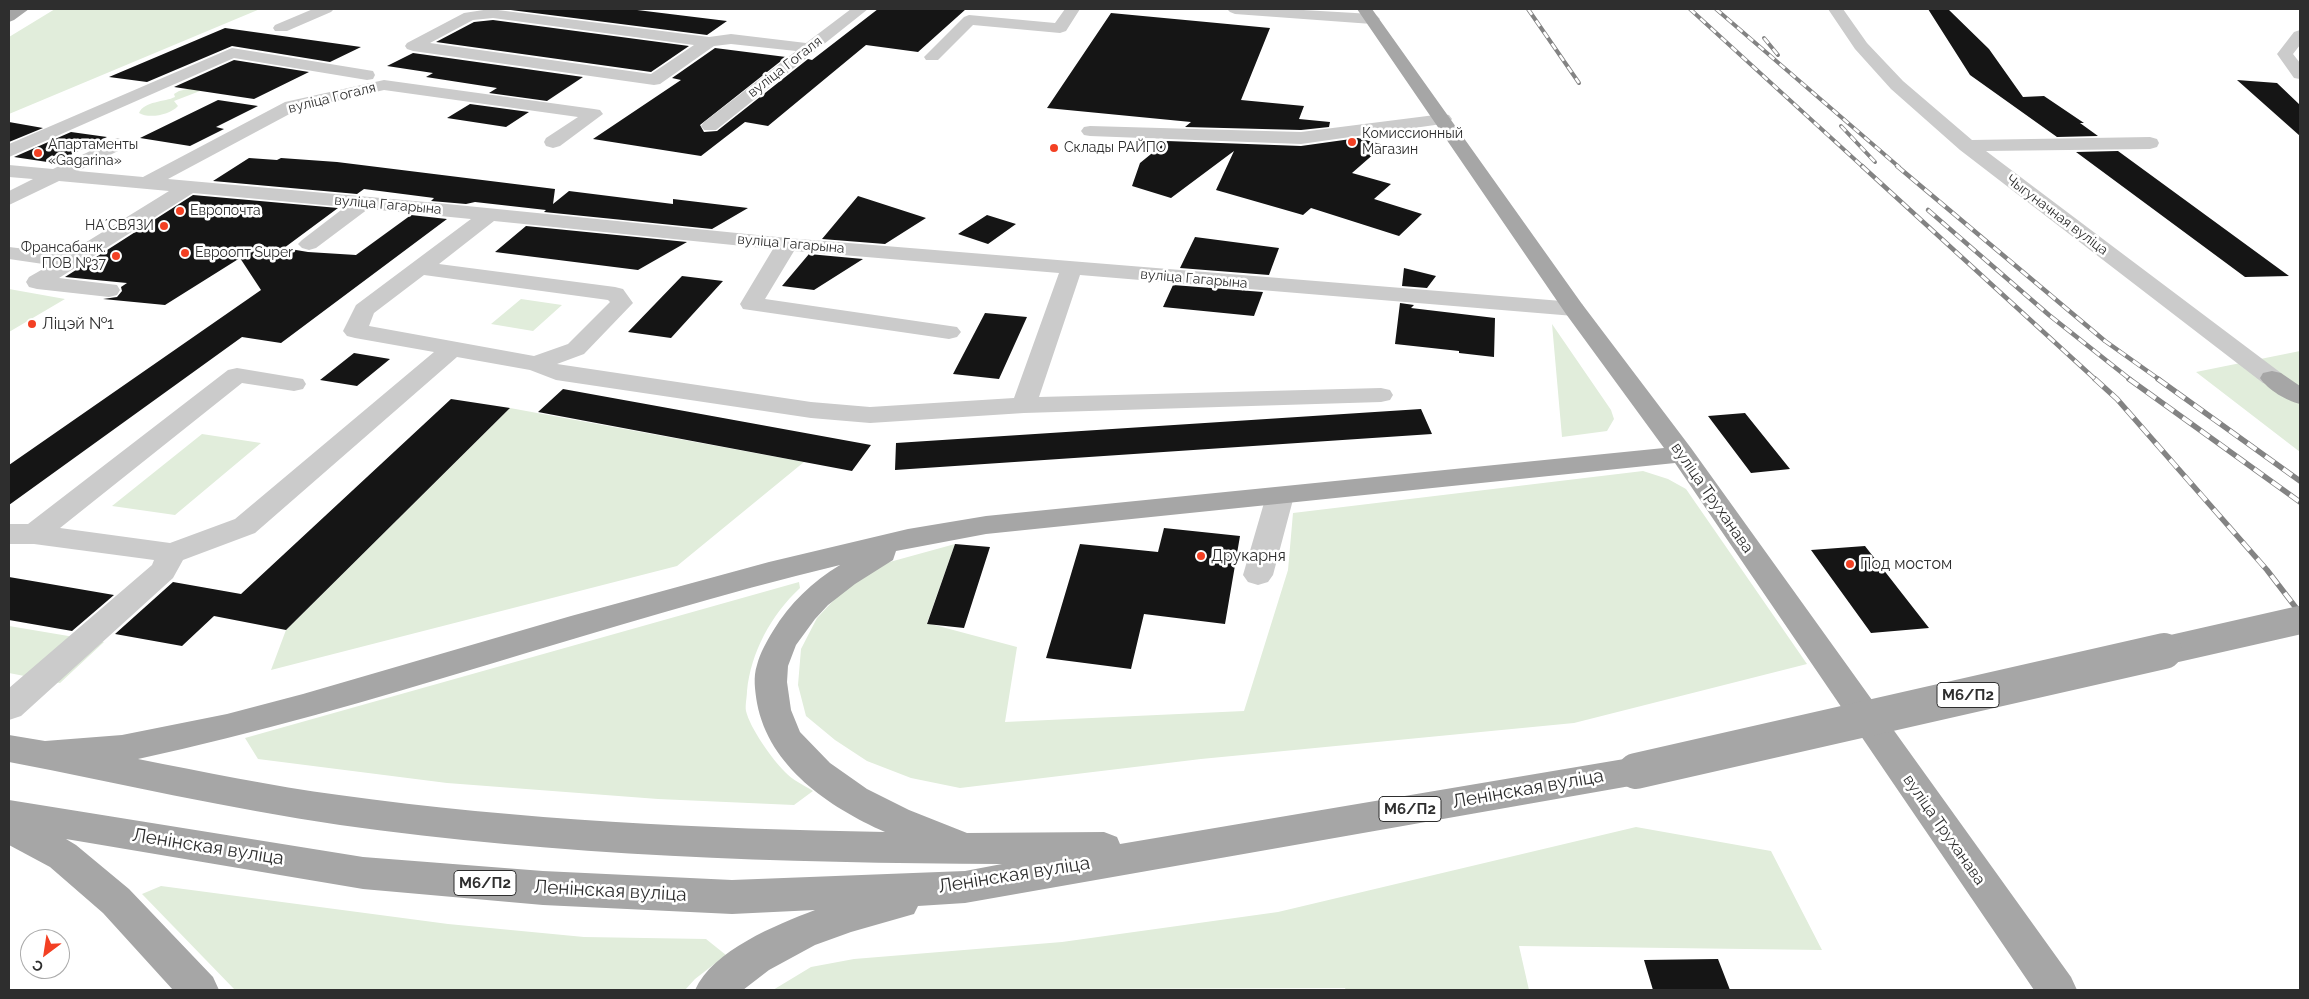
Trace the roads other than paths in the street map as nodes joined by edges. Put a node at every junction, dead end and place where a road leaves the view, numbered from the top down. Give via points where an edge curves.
1 (21, 9) edge
2 (326, 9) edge
3 (860, 9) edge
4 (1072, 9) edge
5 (1235, 9) edge
6 (1836, 9) edge
7 (1267, 10) edge
8 (1368, 14) edge
9 (9, 17) edge
10 (281, 28) dead end
11 (2300, 35) edge
12 (710, 42) junction
13 (809, 48) junction
14 (932, 57) dead end
15 (2300, 74) edge
16 (367, 75) dead end
17 (320, 90) dead end
18 (291, 106) junction
19 (1443, 120) junction
20 (710, 126) dead end
21 (1090, 131) dead end
22 (553, 142) dead end
23 (2150, 143) dead end
24 (117, 144) dead end
25 (1966, 146) junction
26 (9, 151) edge
27 (9, 171) edge
28 (57, 175) junction
29 (146, 183) junction
30 (189, 187) junction
31 (9, 199) edge
32 (363, 203) junction
33 (489, 215) junction
34 (309, 244) dead end
35 (788, 244) junction
36 (9, 252) edge
37 (71, 260) junction
38 (420, 268) junction
39 (1071, 269) junction
40 (109, 290) dead end
41 (1574, 309) junction
42 (949, 332) dead end
43 (452, 349) junction
44 (536, 364) junction
45 (2300, 374) edge
46 (2272, 378) junction
47 (294, 384) dead end
48 (1382, 395) dead end
49 (2300, 397) edge
50 (1024, 405) junction
51 (1682, 454) junction
52 (1280, 496) junction
53 (21, 534) edge
54 (908, 539) junction
55 (172, 553) junction
56 (1258, 575) dead end
57 (2300, 620) edge
58 (9, 707) edge
59 (9, 748) edge
60 (44, 755) junction
61 (9, 815) edge
62 (9, 827) edge
63 (1183, 847) junction
64 (971, 850) junction
65 (965, 887) junction
66 (199, 990) edge
67 (715, 990) edge
68 (2056, 990) edge

1 - 9 main road
2 - 10 street
3 - 13 street, вуліца Гогаля
4 - 14 street via 1060,28 969,20
5 - 7 street
6 - 25 street, Чыгуначная вуліца via 1861,46 1897,86
7 - 8 street via 1329,17
8 - 19 main road, вуліца Труханава
11 - 15 street via 2285,54
12 - 12 street via 654,80 413,46 468,16 493,13
12 - 13 street via 731,39
13 - 20 street, вуліца Гогаля
16 - 26 street via 232,54
17 - 18 street
18 - 22 street, вуліца Гогаля via 384,85 594,114
18 - 29 street, вуліца Гогаля
19 - 21 street via 1301,138
19 - 41 main road, вуліца Труханава
23 - 25 street
24 - 28 street
25 - 46 street, Чыгуначная вуліца
27 - 28 street, вуліца Гагарына
28 - 29 street, вуліца Гагарына
28 - 31 street
29 - 30 street, вуліца Гагарына
30 - 32 street, вуліца Гагарына
30 - 37 street
32 - 33 street, вуліца Гагарына
32 - 34 street
33 - 35 street, вуліца Гагарына
33 - 38 street
35 - 39 street, вуліца Гагарына
35 - 42 street via 751,304
36 - 37 street
37 - 40 street via 37,282
38 - 43 street via 364,310 355,332
38 - 44 street via 615,294 622,303 576,349
39 - 41 street, вуліца Гагарына
39 - 50 street
41 - 51 main road, вуліца Труханава
43 - 44 street
43 - 55 street via 245,526
44 - 50 street via 556,373 811,410 870,415
45 - 46 main road
46 - 49 main road, Чыгуначная вуліца
47 - 53 street via 237,375
48 - 50 street
51 - 52 main road
51 - 68 main road, вуліца Труханава
52 - 54 main road via 986,525
52 - 56 street
53 - 55 street
54 - 60 main road via 769,572 227,727 122,749
54 - 64 main road via 846,574 809,605 785,638 772,667 773,702 784,734 805,761 842,791 876,812
55 - 58 street via 163,571
57 - 63 main road, Ленінская вуліца / М6/П2, bridge via 1636,771
59 - 60 main road, Ленінская вуліца / М6/П2
60 - 64 main road, Ленінская вуліца / М6/П2 via 240,795 394,817 555,833 836,847
61 - 65 main road, Ленінская вуліца / М6/П2 via 363,873 543,888 732,897
62 - 66 main road via 63,856 116,901
63 - 64 main road, Ленінская вуліца / М6/П2
63 - 65 main road, Ленінская вуліца / М6/П2
65 - 67 main road via 850,914 802,933 758,957

